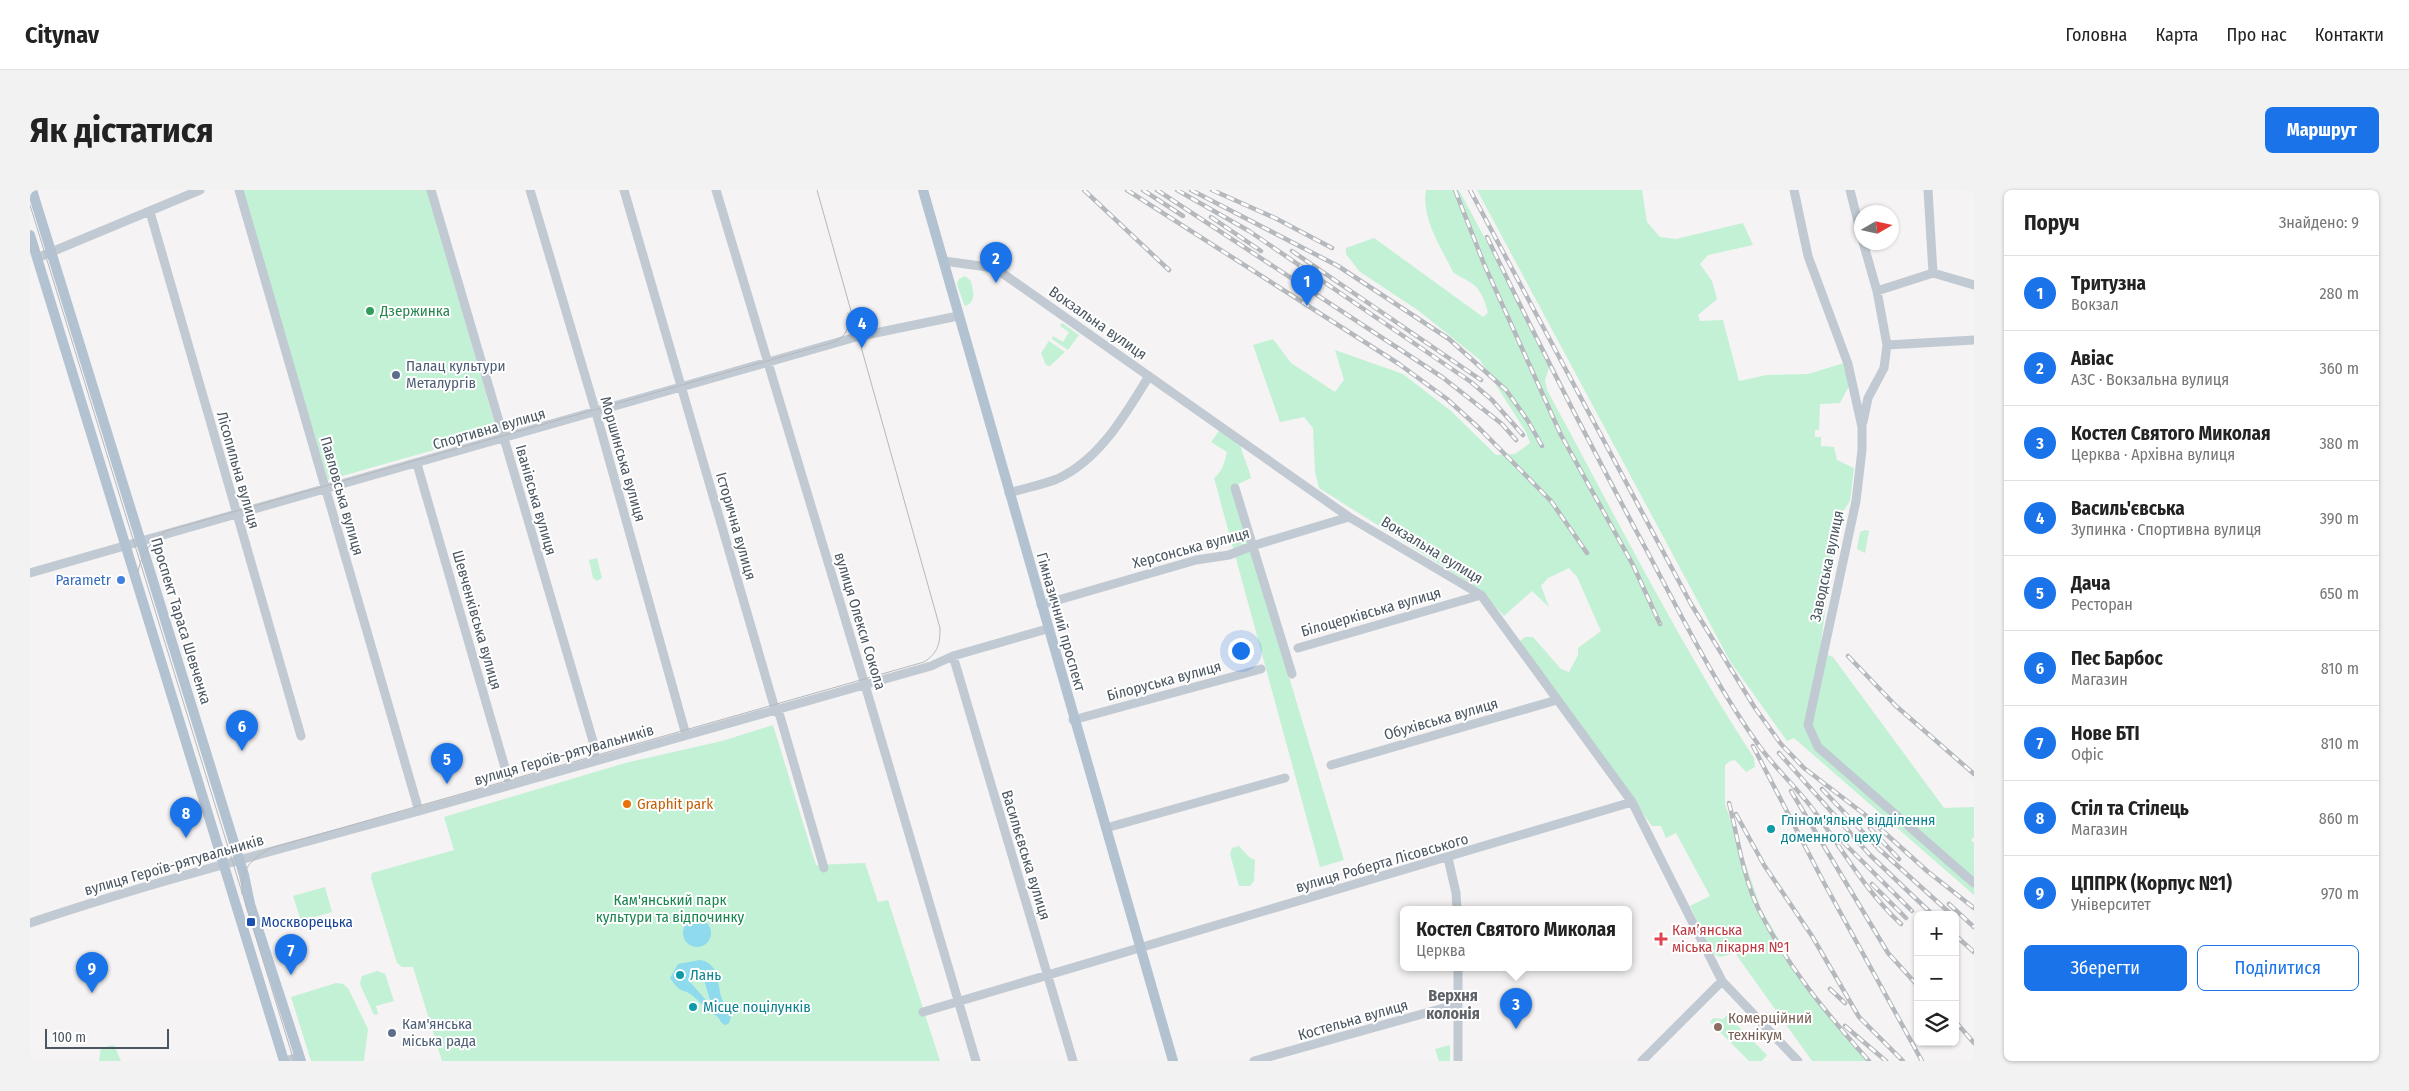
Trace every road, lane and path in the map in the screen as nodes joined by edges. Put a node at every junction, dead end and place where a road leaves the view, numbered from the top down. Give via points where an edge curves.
1 (32, 190) edge
2 (200, 190) edge
3 (238, 190) edge
4 (431, 190) edge
5 (530, 190) edge
6 (624, 190) edge
7 (716, 190) edge
8 (923, 190) edge
9 (1794, 190) edge
10 (1850, 190) edge
11 (1928, 190) edge
12 (1854, 206) edge
13 (150, 212) junction
14 (30, 235) edge
15 (1864, 250) edge
16 (51, 253) junction
17 (37, 258) junction
18 (944, 261) junction
19 (1933, 272) junction
20 (1974, 285) edge
21 (1877, 291) junction
22 (958, 316) junction
23 (1974, 340) edge
24 (1887, 345) junction
25 (769, 364) junction
26 (1149, 376) junction
27 (681, 389) junction
28 (596, 413) junction
29 (1862, 427) junction
30 (504, 438) junction
31 (417, 464) junction
32 (1235, 488) dead end
33 (326, 489) junction
34 (1009, 493) junction
35 (236, 514) junction
36 (1349, 517) junction
37 (141, 541) junction
38 (125, 545) junction
39 (1252, 546) junction
40 (30, 573) edge
41 (1481, 595) junction
42 (1041, 605) junction
43 (1047, 629) junction
44 (1298, 648) dead end
45 (953, 656) junction
46 (1261, 669) dead end
47 (1292, 674) dead end
48 (865, 684) junction
49 (1558, 700) junction
50 (775, 709) junction
51 (1074, 720) junction
52 (686, 735) junction
53 (301, 736) dead end
54 (593, 761) junction
55 (1331, 765) dead end
56 (1285, 778) dead end
57 (510, 784) junction
58 (1632, 802) junction
59 (419, 811) junction
60 (1106, 828) junction
61 (1448, 858) junction
62 (239, 859) junction
63 (222, 864) junction
64 (824, 868) dead end
65 (1974, 883) edge
66 (1457, 906) edge
67 (30, 923) edge
68 (1140, 947) junction
69 (1458, 971) edge
70 (1048, 975) junction
71 (1722, 981) junction
72 (958, 1002) junction
73 (1458, 1004) junction
74 (922, 1012) dead end
75 (300, 1059) edge
76 (284, 1061) edge
77 (976, 1061) edge
78 (1073, 1061) edge
79 (1173, 1061) edge
80 (1254, 1061) edge
81 (1458, 1061) edge
82 (1642, 1061) edge
83 (1798, 1061) edge

1 - 16 main road, Проспект Тараса Шевченка
2 - 13 street
3 - 33 street, Павловська вулиця
4 - 30 street, Іванівська вулиця
5 - 28 street, Моршинська вулиця
6 - 27 street, Історична вулиця
7 - 25 street, вулиця Олекси Сокола
8 - 18 main road, Гімназичний проспект
9 - 29 street, Заводська вулиця via 1808,256 1848,364
10 - 12 street
11 - 19 street
13 - 16 street
13 - 35 street, Лісопильна вулиця
14 - 17 main road, Проспект Тараса Шевченка
15 - 21 street
16 - 17 street
16 - 37 main road, Проспект Тараса Шевченка
17 - 38 main road, Проспект Тараса Шевченка
18 - 22 main road, Гімназичний проспект
18 - 26 street, Вокзальна вулиця via 995,268
19 - 20 street
19 - 21 street
21 - 24 street
22 - 25 street, Спортивна вулиця via 856,337
22 - 34 main road, Гімназичний проспект
23 - 24 street
24 - 29 street via 1884,368 1868,398
25 - 27 street, Спортивна вулиця
25 - 48 street, вулиця Олекси Сокола
26 - 34 street via 1116,428 1086,459 1056,480
26 - 36 street, Вокзальна вулиця
27 - 28 street, Спортивна вулиця
27 - 50 street, Історична вулиця
28 - 30 street, Спортивна вулиця
28 - 52 street, Моршинська вулиця
29 - 65 street, Заводська вулиця via 1856,501 1808,725 1818,747
30 - 31 street, Спортивна вулиця
30 - 54 street, Іванівська вулиця via 595,748
31 - 33 street, Спортивна вулиця
31 - 57 street, Шевченківська вулиця
32 - 39 street
33 - 35 street, Спортивна вулиця
33 - 59 street, Павловська вулиця
34 - 42 main road, Гімназичний проспект
35 - 37 street, Спортивна вулиця
35 - 53 street, Лісопильна вулиця
36 - 39 street, Херсонська вулиця
36 - 41 street, Вокзальна вулиця
37 - 38 street, Спортивна вулиця
37 - 62 main road, Проспект Тараса Шевченка
38 - 40 street, Спортивна вулиця
38 - 63 main road, Проспект Тараса Шевченка
39 - 42 street, Херсонська вулиця
39 - 47 street
41 - 44 street, Білоцерківська вулиця
41 - 49 street, Вокзальна вулиця
42 - 43 main road, Гімназичний проспект
43 - 45 street, вулиця Героїв-рятувальників
43 - 51 main road, Гімназичний проспект
45 - 48 street, вулиця Героїв-рятувальників via 931,666
45 - 70 street, Васильєвська вулиця
46 - 51 street, Білоруська вулиця
48 - 50 street, вулиця Героїв-рятувальників
48 - 72 street, вулиця Олекси Сокола
49 - 55 street, Обухівська вулиця
49 - 58 street, Вокзальна вулиця
50 - 52 street, вулиця Героїв-рятувальників
50 - 64 street, Історична вулиця via 780,716
51 - 60 main road, Гімназичний проспект
52 - 54 street, вулиця Героїв-рятувальників
54 - 57 street, вулиця Героїв-рятувальників
56 - 60 street
57 - 59 street, вулиця Героїв-рятувальників
58 - 61 street, вулиця Роберта Лісовського
58 - 71 street, Вокзальна вулиця
59 - 62 street, вулиця Героїв-рятувальників
60 - 68 main road, Гімназичний проспект
61 - 66 street
61 - 68 street, вулиця Роберта Лісовського
62 - 63 street, вулиця Героїв-рятувальників
62 - 75 main road, Проспект Тараса Шевченка via 250,904
63 - 67 street, вулиця Героїв-рятувальників
63 - 76 main road, Проспект Тараса Шевченка
68 - 70 street, вулиця Роберта Лісовського
68 - 79 main road, Гімназичний проспект
69 - 73 street
70 - 72 street, вулиця Роберта Лісовського
70 - 78 street, Васильєвська вулиця
71 - 82 street
71 - 83 street, Вокзальна вулиця
72 - 74 street, вулиця Роберта Лісовського
72 - 77 street, вулиця Олекси Сокола
73 - 80 street, Костельна вулиця
73 - 81 street
75 - 76 street

